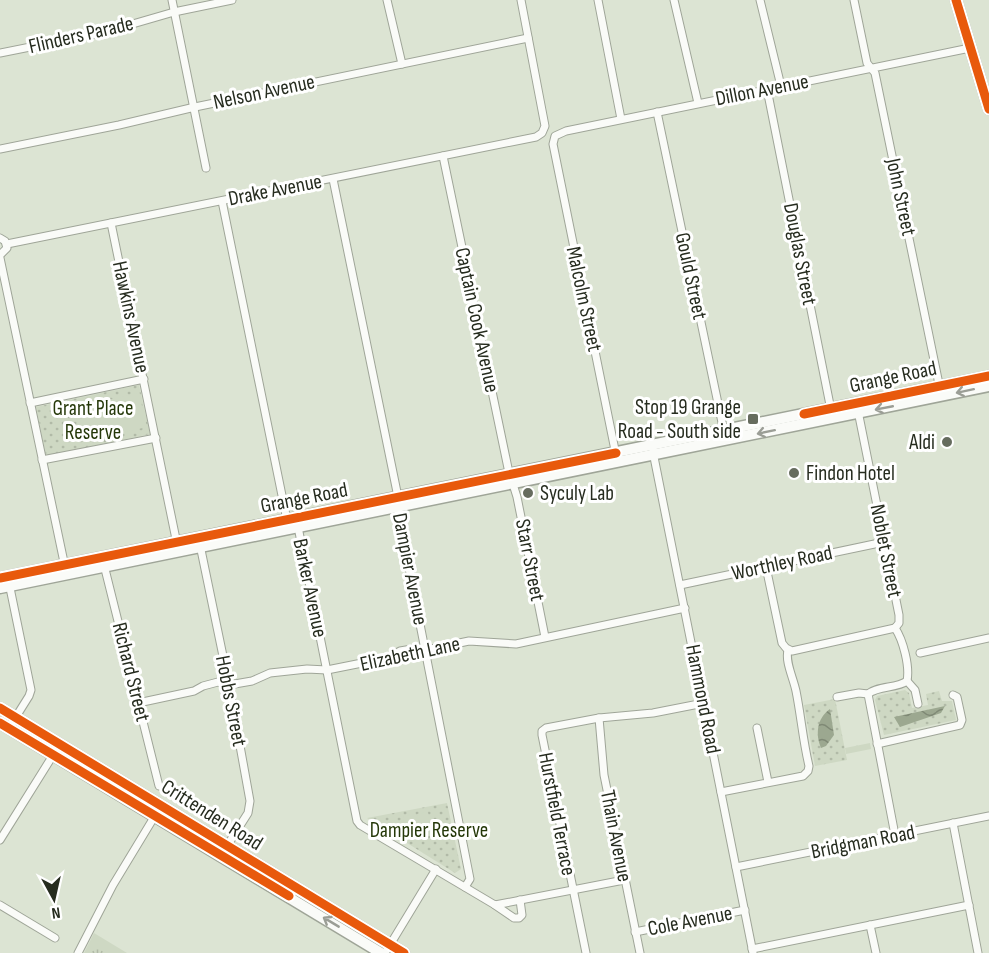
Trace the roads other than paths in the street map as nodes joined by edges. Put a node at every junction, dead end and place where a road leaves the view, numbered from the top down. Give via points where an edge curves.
1 (171, 0) edge
2 (232, 0) edge
3 (387, 0) edge
4 (521, 0) edge
5 (598, 0) edge
6 (674, 0) edge
7 (760, 0) edge
8 (855, 0) edge
9 (956, 0) edge
10 (174, 12) junction
11 (528, 38) junction
12 (970, 48) junction
13 (0, 53) edge
14 (402, 64) junction
15 (872, 69) junction
16 (781, 86) junction
17 (766, 89) junction
18 (698, 103) junction
19 (989, 106) edge
20 (195, 107) junction
21 (657, 112) junction
22 (621, 119) junction
23 (555, 136) joint
24 (0, 149) edge
25 (443, 156) junction
26 (206, 168) dead end
27 (333, 179) junction
28 (222, 201) junction
29 (111, 223) junction
30 (0, 238) edge
31 (7, 244) junction
32 (0, 256) edge
33 (989, 376) edge
34 (144, 379) junction
35 (989, 386) edge
36 (941, 391) junction
37 (30, 403) junction
38 (858, 408) junction
39 (832, 413) junction
40 (725, 435) junction
41 (156, 438) junction
42 (653, 450) junction
43 (617, 458) junction
44 (42, 460) junction
45 (511, 479) junction
46 (398, 502) junction
47 (287, 520) junction
48 (298, 527) junction
49 (884, 542) junction
50 (199, 543) junction
51 (178, 547) junction
52 (103, 562) junction
53 (766, 567) junction
54 (65, 570) junction
55 (5, 582) edge
56 (680, 585) junction
57 (685, 608) junction
58 (895, 628) junction
59 (545, 637) junction
60 (989, 639) edge
61 (426, 650) junction
62 (788, 650) junction
63 (920, 653) dead end
64 (327, 670) junction
65 (907, 681) junction
66 (229, 685) junction
67 (868, 694) junction
68 (953, 695) dead end
69 (837, 697) dead end
70 (138, 703) junction
71 (704, 703) junction
72 (918, 704) dead end
73 (0, 708) edge
74 (17, 718) junction
75 (600, 718) junction
76 (5, 725) edge
77 (757, 728) dead end
78 (60, 744) junction
79 (877, 744) junction
80 (53, 755) junction
81 (768, 783) junction
82 (159, 786) dead end
83 (721, 792) junction
84 (161, 805) junction
85 (154, 816) junction
86 (989, 816) edge
87 (953, 824) junction
88 (895, 835) junction
89 (0, 840) edge
90 (227, 845) junction
91 (220, 857) junction
92 (736, 867) junction
93 (436, 869) junction
94 (624, 880) junction
95 (465, 887) junction
96 (572, 890) junction
97 (520, 900) junction
98 (0, 905) edge
99 (495, 905) junction
100 (969, 905) junction
101 (745, 910) junction
102 (870, 925) junction
103 (635, 932) junction
104 (55, 938) dead end
105 (385, 950) edge
106 (752, 951) edge
107 (78, 953) edge
108 (404, 953) edge
109 (586, 953) edge
110 (640, 953) edge
111 (876, 953) edge
112 (978, 953) edge

1 - 10 street
2 - 10 street, Flinders Parade
3 - 14 street
4 - 11 street
5 - 22 street
6 - 18 street
7 - 16 street
8 - 15 street, John Street via 867,63
9 - 12 main road
10 - 13 street, Flinders Parade via 105,32
10 - 20 street
11 - 14 street, Nelson Avenue
11 - 25 street, Drake Avenue via 545,126 542,133
12 - 15 street, Dillon Avenue
12 - 19 main road
14 - 20 street, Nelson Avenue
15 - 16 street, Dillon Avenue
15 - 36 street, John Street
16 - 17 street, Dillon Avenue
17 - 18 street, Dillon Avenue
17 - 39 street, Douglas Street
18 - 21 street, Dillon Avenue
20 - 24 street, Nelson Avenue
20 - 26 street
21 - 22 street, Dillon Avenue
21 - 40 street, Gould Street
22 - 23 street, Dillon Avenue via 566,130
23 - 43 street, Malcolm Street via 552,144
25 - 27 street, Drake Avenue
25 - 45 street, Captain Cook Avenue
27 - 28 street, Drake Avenue
27 - 46 street, Dampier Avenue
28 - 29 street, Drake Avenue
28 - 47 street, Barker Avenue
29 - 31 street, Drake Avenue
29 - 34 street, Hawkins Avenue
30 - 31 street
31 - 32 street via 6,252
32 - 37 street
33 - 36 main road, Grange Road
34 - 37 street
34 - 41 street, Hawkins Avenue
35 -> 36 main road, Grange Road
36 - 38 main road, Grange Road
37 - 44 street
38 - 39 main road, Grange Road
38 - 49 street, Noblet Street
39 - 40 main road, Grange Road
40 - 42 main road, Grange Road
41 - 44 street
41 - 51 street, Hawkins Avenue
42 - 43 main road, Grange Road
42 - 56 street, Hammond Road
43 - 45 main road, Grange Road
44 - 54 street
45 - 46 main road, Grange Road
45 - 59 street, Starr Street
46 - 47 main road, Grange Road
46 - 48 main road, Grange Road
46 - 61 street, Dampier Avenue
47 - 48 street, Barker Avenue
47 - 50 main road, Grange Road
48 - 50 main road, Grange Road
48 - 64 street, Barker Avenue
49 - 53 street, Worthley Road
49 - 58 street, Noblet Street via 899,615
50 - 51 main road, Grange Road
50 - 66 street, Hobbs Street
51 - 52 main road, Grange Road
52 - 54 main road, Grange Road
52 - 70 street, Richard Street
53 - 56 street, Worthley Road
53 - 62 street via 782,643
54 - 55 main road, Grange Road
55 - 74 street via 31,690
56 - 57 street, Hammond Road
57 - 59 street, Elizabeth Lane
57 - 71 street, Hammond Road
58 - 62 street
58 - 65 street via 901,640
59 - 61 street, Elizabeth Lane via 516,644 469,641
60 - 63 street
61 - 64 street, Elizabeth Lane via 400,651 387,658
61 - 95 street, Dampier Avenue via 470,879
62 - 81 street via 786,659 792,672 809,766 803,776
64 - 66 street, Elizabeth Lane via 270,673
64 - 93 street, Barker Avenue via 357,821
65 - 67 street
65 - 72 street via 915,690
66 - 70 street, Elizabeth Lane via 218,682
66 - 90 street, Hobbs Street via 250,801 248,813
67 - 69 street
67 - 79 street
68 - 79 street via 957,697 960,725
70 - 82 street, Richard Street
71 - 75 street, Hurstfield Terrace
71 - 83 street, Hammond Road
73 - 74 main road, Crittenden Road
74 - 76 street
74 - 78 main road, Crittenden Road
75 - 94 street, Thain Avenue via 604,775
75 - 96 street, Hurstfield Terrace via 542,731
76 - 80 main road, Crittenden Road
77 - 81 street
78 - 80 street
78 - 84 main road, Crittenden Road
79 - 88 street
80 - 85 main road, Crittenden Road
80 - 89 street
81 - 83 street
83 - 92 street, Hammond Road
84 - 85 street
84 - 90 main road, Crittenden Road
85 - 91 main road, Crittenden Road
85 - 107 street
86 - 87 street, Bridgman Road
87 - 88 street, Bridgman Road
87 - 100 street
88 - 92 street, Bridgman Road
90 - 91 street, Hobbs Street
90 - 105 main road, Crittenden Road
105 -> 91 main road, Crittenden Road
92 - 101 street, Hammond Road
93 - 95 street, Barker Avenue
93 - 105 street
94 - 96 street
94 - 103 street, Thain Avenue
95 - 99 street, Barker Avenue
96 - 97 street
96 - 109 street, Hurstfield Terrace
97 - 99 street
97 - 99 street, Barker Avenue via 519,918
98 - 104 street
100 - 102 street
100 - 112 street
101 - 103 street, Cole Avenue
101 - 106 street, Hammond Road
102 - 106 street
102 - 111 street
103 - 110 street, Thain Avenue
105 - 108 main road, Crittenden Road

